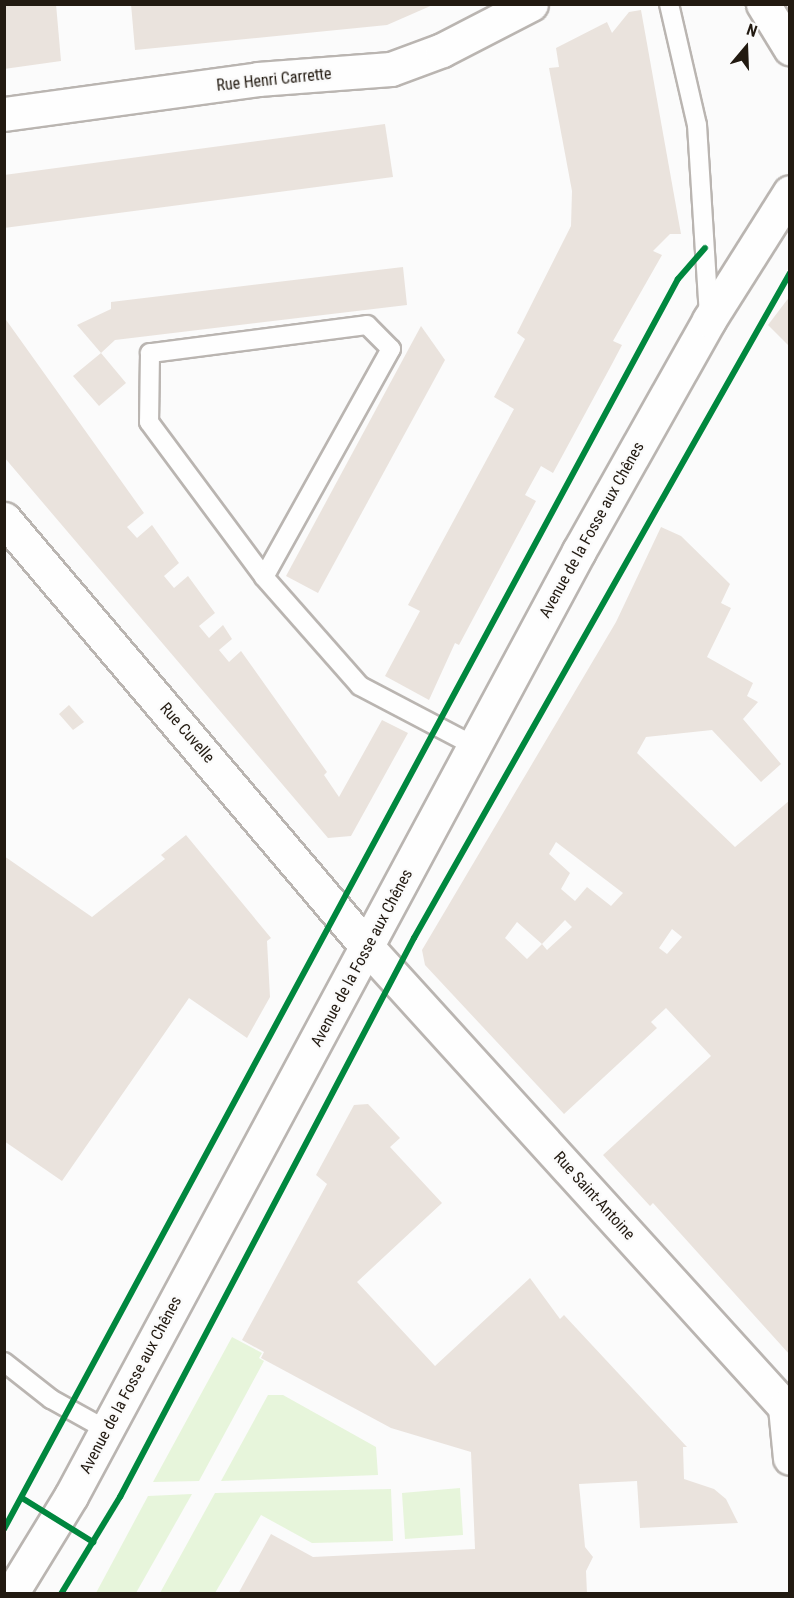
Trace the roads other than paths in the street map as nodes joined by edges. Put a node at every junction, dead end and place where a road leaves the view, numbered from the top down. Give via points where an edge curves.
1 (531, 4) edge
2 (669, 4) edge
3 (764, 4) edge
4 (789, 48) edge
5 (4, 114) edge
6 (789, 192) edge
7 (709, 320) junction
8 (4, 519) edge
9 (264, 577) junction
10 (476, 747) junction
11 (368, 948) junction
12 (4, 1362) edge
13 (787, 1407) edge
14 (107, 1430) junction
15 (789, 1458) edge
16 (11, 1593) edge

1 - 5 street, Rue Henri Carrette via 442,50 391,69 258,79
2 - 7 lane via 697,125
3 - 4 street
6 - 7 street, Avenue de la Fosse aux Chênes
7 - 10 street, Avenue de la Fosse aux Chênes
8 - 11 street, Rue Cuvelle
9 - 9 lane via 149,422 150,353 367,325 391,349
9 - 10 lane via 360,686
10 - 11 street, Avenue de la Fosse aux Chênes
11 - 13 street, Rue Saint-Antoine
11 - 14 street, Avenue de la Fosse aux Chênes
12 - 14 lane via 51,1399
13 - 15 street, Rue Saint-Antoine
14 - 16 street, Avenue de la Fosse aux Chênes

